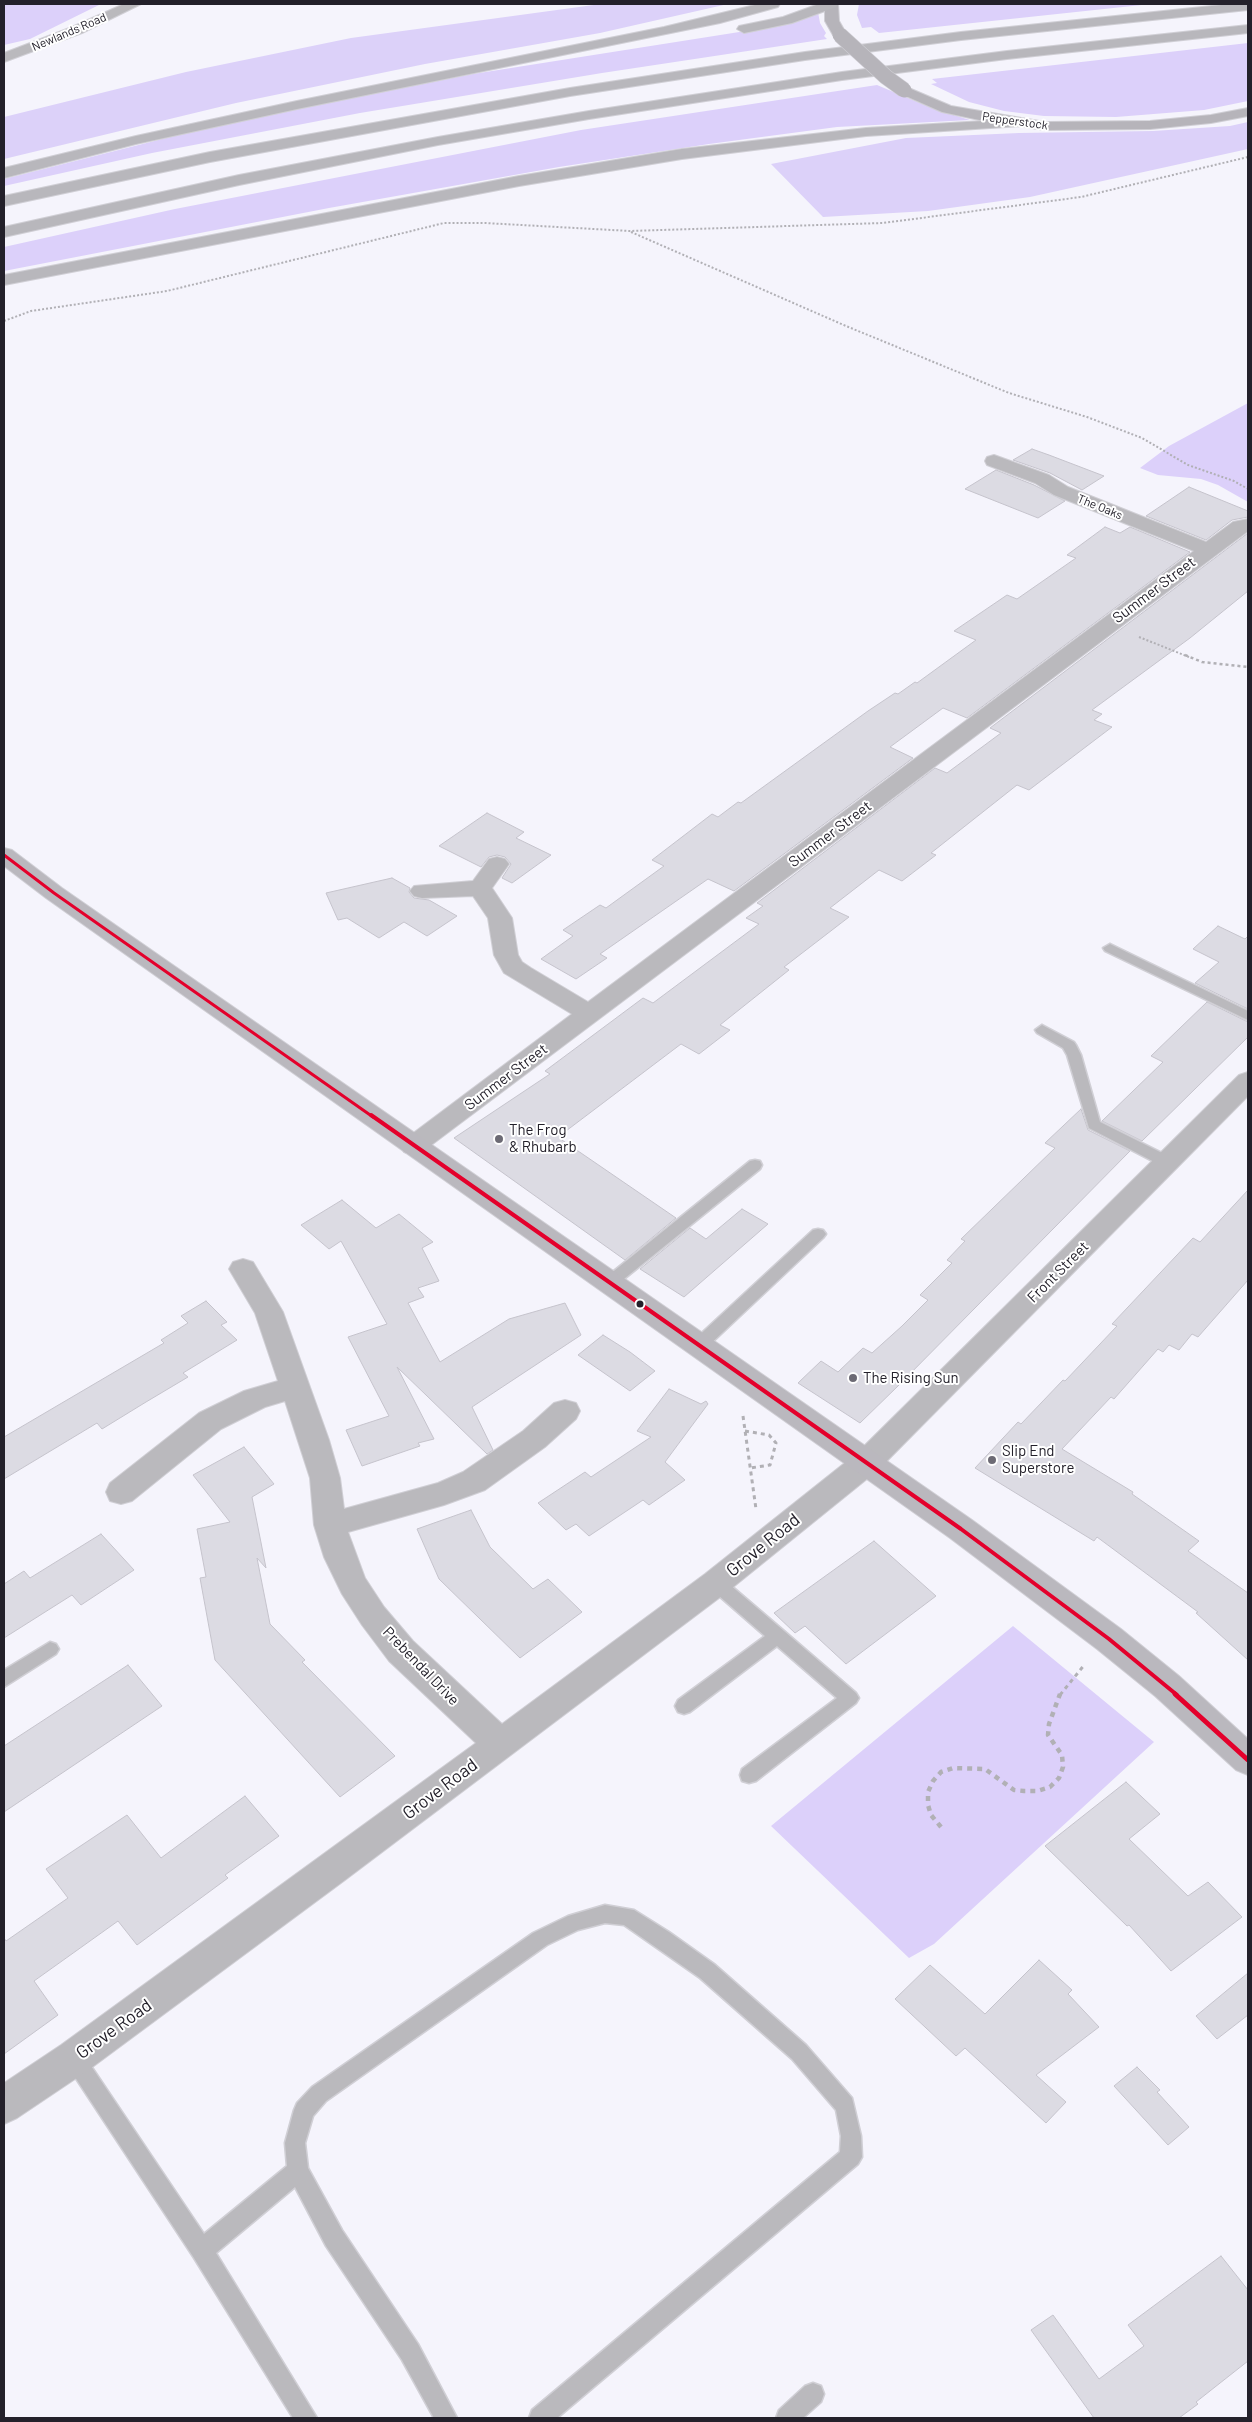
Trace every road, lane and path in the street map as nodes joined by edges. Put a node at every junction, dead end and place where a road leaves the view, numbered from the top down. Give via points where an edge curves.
1 (134, 4) edge
2 (773, 4) edge
3 (831, 4) edge
4 (1248, 6) edge
5 (1248, 29) edge
6 (4, 58) edge
7 (483, 67) junction
8 (1248, 112) edge
9 (1017, 123) junction
10 (1248, 157) edge
11 (4, 173) edge
12 (4, 201) edge
13 (4, 232) edge
14 (630, 232) junction
15 (4, 280) edge
16 (4, 321) edge
17 (994, 460) dead end
18 (1248, 489) edge
19 (1248, 525) edge
20 (1208, 550) junction
21 (1108, 625) junction
22 (1248, 667) edge
23 (4, 855) edge
24 (497, 864) dead end
25 (480, 888) junction
26 (422, 891) dead end
27 (1110, 948) dead end
28 (590, 1014) junction
29 (1248, 1016) edge
30 (1042, 1030) dead end
31 (1248, 1081) edge
32 (413, 1146) junction
33 (1167, 1162) junction
34 (755, 1165) dead end
35 (818, 1234) dead end
36 (243, 1269) dead end
37 (609, 1283) junction
38 (699, 1346) junction
39 (294, 1387) junction
40 (565, 1411) dead end
41 (743, 1414) dead end
42 (745, 1431) junction
43 (867, 1462) junction
44 (750, 1468) junction
45 (121, 1492) dead end
46 (757, 1513) dead end
47 (330, 1525) junction
48 (716, 1583) junction
49 (778, 1636) junction
50 (1109, 1639) junction
51 (50, 1649) dead end
52 (4, 1679) edge
53 (684, 1706) dead end
54 (500, 1744) junction
55 (1248, 1760) edge
56 (749, 1775) dead end
57 (941, 1827) dead end
58 (74, 2058) junction
59 (4, 2105) edge
60 (298, 2170) junction
61 (202, 2250) junction
62 (813, 2394) dead end
63 (306, 2418) edge
64 (446, 2418) edge
65 (540, 2418) edge
66 (787, 2418) edge

1 - 6 street, Newlands Road
2 - 7 highway via 720,19
3 - 7 highway via 787,20 751,28
3 - 9 highway, Pepperstock, bridge via 832,21 840,35 904,90 947,109
4 - 12 highway via 951,37 570,92 210,157
5 - 13 highway via 1007,54 589,115 239,180
7 - 11 highway via 296,104
8 - 9 highway, Pepperstock via 1211,119 1125,126
9 - 15 highway via 866,132 682,154 509,183
10 - 14 path via 1081,197 884,223
14 - 16 path via 444,223 167,291 31,311
14 - 18 path via 1000,389 1142,438 1188,465
17 - 20 street, The Oaks via 1042,479 1060,492
19 - 20 street, Summer Street via 1240,526
20 - 21 street, Summer Street
21 - 22 path via 1202,662
21 - 28 street, Summer Street
23 - 32 main road
24 - 25 street
25 - 26 street
25 - 28 street via 500,918 503,945 513,967
27 - 29 lane
28 - 32 street, Summer Street
30 - 33 lane via 1069,1045 1094,1125
31 - 33 street, Front Street
32 - 37 main road
33 - 43 street, Front Street
34 - 37 lane
35 - 38 lane
36 - 39 street, Prebendal Drive via 269,1312
37 - 38 main road
38 - 43 main road
39 - 45 street via 255,1399 210,1421
39 - 47 street, Prebendal Drive via 324,1478
40 - 47 street via 534,1439 474,1481 444,1493
41 - 42 path
42 - 44 path
42 - 44 path via 769,1435 776,1443 770,1465
43 - 48 street, Grove Road
43 - 50 main road
44 - 46 path
47 - 54 street, Prebendal Drive via 353,1585 373,1616 401,1650
48 - 49 lane
48 - 54 street, Grove Road
49 - 53 lane
49 - 56 lane via 850,1698
50 - 55 main road via 1167,1686
50 - 57 path via 1061,1691 1049,1724 1048,1735 1062,1755 1063,1767 1059,1778 1050,1787 1024,1791 1014,1790 985,1770 962,1767 941,1772 928,1792 928,1804 931,1816
51 - 52 lane
54 - 58 street, Grove Road
58 - 59 street, Grove Road
58 - 61 lane
60 - 61 lane
60 - 64 lane via 334,2238 410,2352
60 - 65 lane via 295,2143 304,2110 319,2094 540,1939 575,1922 605,1914 627,1916 662,1938 706,1971 799,2052 845,2105 851,2157
61 - 63 lane
62 - 66 lane

